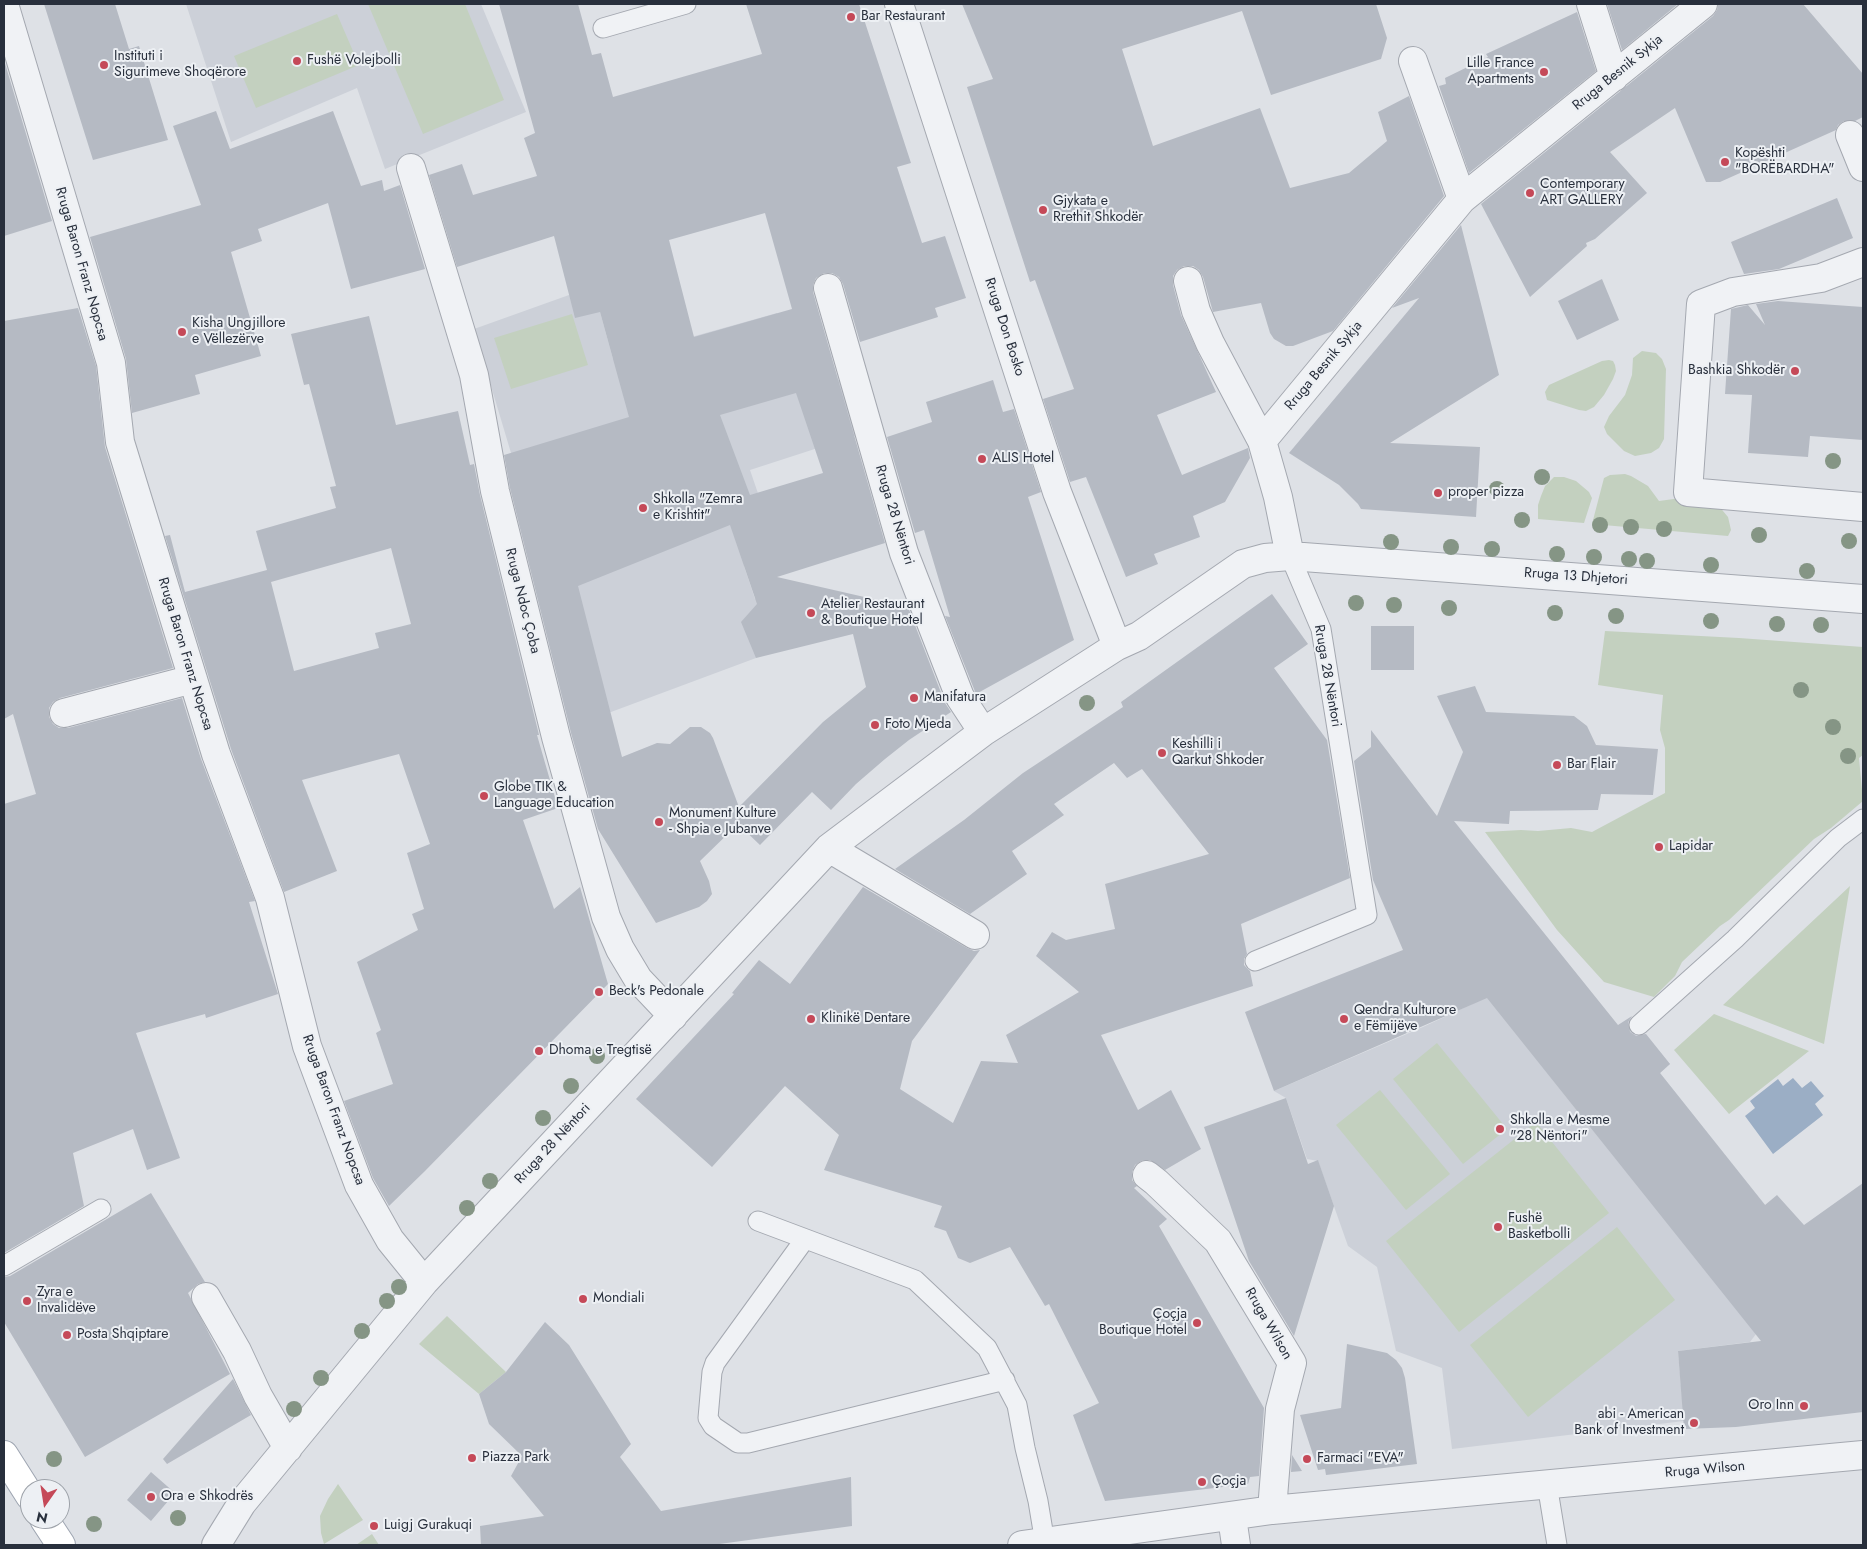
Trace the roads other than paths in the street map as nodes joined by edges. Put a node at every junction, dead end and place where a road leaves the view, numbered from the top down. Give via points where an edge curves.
1 (4, 4) edge
2 (686, 4) edge
3 (899, 4) edge
4 (1591, 4) edge
5 (1703, 4) edge
6 (603, 28) dead end
7 (1413, 61) dead end
8 (1614, 77) junction
9 (1850, 135) dead end
10 (1863, 167) edge
11 (410, 168) dead end
12 (1462, 199) junction
13 (1863, 262) edge
14 (1188, 281) dead end
15 (828, 288) dead end
16 (1262, 441) junction
17 (1863, 507) edge
18 (1290, 556) junction
19 (1863, 599) edge
20 (1117, 646) junction
21 (193, 679) junction
22 (64, 713) dead end
23 (984, 732) junction
24 (1863, 819) edge
25 (829, 848) junction
26 (974, 935) dead end
27 (1255, 961) dead end
28 (673, 1016) junction
29 (1639, 1025) dead end
30 (1147, 1175) dead end
31 (101, 1209) dead end
32 (758, 1221) dead end
33 (805, 1239) junction
34 (4, 1266) edge
35 (424, 1282) junction
36 (206, 1297) dead end
37 (1005, 1380) junction
38 (288, 1448) junction
39 (4, 1454) edge
40 (1863, 1455) edge
41 (20, 1480) edge
42 (1547, 1484) junction
43 (1272, 1510) junction
44 (1232, 1517) junction
45 (51, 1529) edge
46 (1034, 1544) edge
47 (61, 1545) edge
48 (216, 1545) edge
49 (1236, 1545) edge
50 (1557, 1545) edge

1 - 21 street, Rruga Baron Franz Nopcsa via 110,363 120,442
2 - 6 lane
3 - 20 street, Rruga Don Bosko via 1057,492
4 - 8 street
5 - 8 street, Rruga Besnik Sykja
7 - 12 street
8 - 12 street, Rruga Besnik Sykja
9 - 10 street
11 - 28 street, Rruga Ndoc Çoba via 474,375 495,491 556,737 606,917 638,979
12 - 16 street, Rruga Besnik Sykja
13 - 17 street via 1821,278 1733,292 1702,304 1688,492
14 - 16 street via 1196,311 1210,342
15 - 23 street, Rruga 28 Nëntori via 904,553 960,697
16 - 18 street
18 - 19 street, Rruga 13 Dhjetori
18 - 20 street, Rruga 28 Nëntori via 1243,564 1139,636
18 - 27 lane, Rruga 28 Nëntori via 1321,629 1367,914
20 - 23 street, Rruga 28 Nëntori
21 - 22 street
21 - 35 street, Rruga Baron Franz Nopcsa via 216,754 270,898 306,1046 359,1186 390,1240
23 - 25 street, Rruga 28 Nëntori
24 - 29 lane via 1838,838 1735,939
25 - 26 street
25 - 28 street, Rruga 28 Nëntori
28 - 35 street, Rruga 28 Nëntori
30 - 43 street, Rruga Wilson via 1218,1241 1292,1363 1280,1409
31 - 34 lane
32 - 33 lane
33 - 37 lane via 915,1280 987,1348
33 - 37 lane via 715,1363 708,1418 713,1426 738,1443 748,1443
35 - 38 street, Rruga 28 Nëntori
36 - 38 street
37 - 46 lane via 1017,1404 1038,1501
38 - 48 street, Rruga 28 Nëntori via 242,1503
39 - 41 main road
40 - 42 street, Rruga Wilson
42 - 43 street, Rruga Wilson
42 - 50 lane
43 - 44 street, Rruga Wilson
44 - 46 street, Rruga Wilson
44 - 49 street
45 - 47 main road

